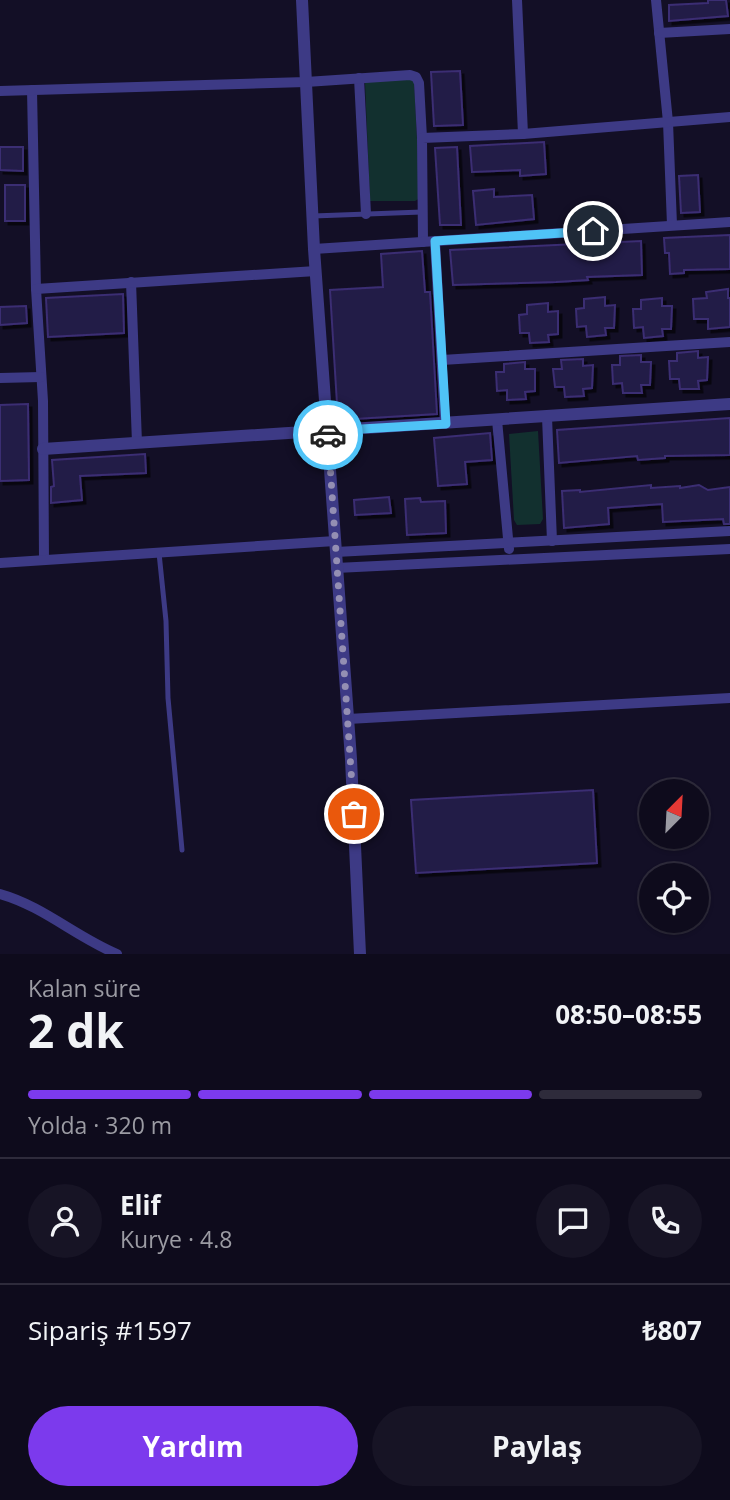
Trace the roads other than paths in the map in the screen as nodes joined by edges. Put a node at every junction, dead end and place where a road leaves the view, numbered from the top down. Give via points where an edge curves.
1 (302, 0) edge
2 (517, 0) edge
3 (656, 0) edge
4 (730, 30) edge
5 (659, 33) junction
6 (359, 78) junction
7 (306, 82) junction
8 (32, 90) junction
9 (0, 91) edge
10 (730, 117) edge
11 (668, 122) junction
12 (523, 134) junction
13 (422, 138) junction
14 (422, 212) junction
15 (366, 214) junction
16 (313, 216) junction
17 (730, 222) edge
18 (672, 225) junction
19 (435, 241) junction
20 (423, 242) junction
21 (314, 249) junction
22 (316, 271) junction
23 (131, 282) junction
24 (36, 289) junction
25 (730, 342) edge
26 (442, 360) junction
27 (41, 377) junction
28 (0, 379) edge
29 (730, 404) edge
30 (547, 417) junction
31 (498, 420) junction
32 (446, 424) junction
33 (328, 431) junction
34 (137, 443) junction
35 (43, 449) junction
36 (730, 531) edge
37 (552, 541) junction
38 (509, 543) junction
39 (335, 546) junction
40 (730, 549) edge
41 (159, 552) junction
42 (510, 559) junction
43 (44, 560) junction
44 (0, 563) edge
45 (336, 568) junction
46 (730, 698) edge
47 (348, 719) junction
48 (182, 850) dead end
49 (0, 894) edge
50 (117, 954) edge
51 (360, 954) edge

1 - 7 street
2 - 12 street
3 - 5 street
4 - 5 street
5 - 11 street
6 - 7 street
6 - 13 street via 416,77
6 - 15 street
7 - 8 street
7 - 16 street
8 - 9 street
8 - 24 street
10 - 11 street
11 - 12 street
11 - 18 street
12 - 13 street
13 - 14 street
14 - 15 lane
14 - 20 street
15 - 16 lane
16 - 21 street
17 - 18 street
18 - 19 street
19 - 20 street
19 - 26 street
20 - 21 street
21 - 22 street
22 - 23 street
22 - 33 street
23 - 24 street
23 - 34 street
24 - 27 street
25 - 26 street
26 - 32 street
27 - 28 street
27 - 35 street
29 - 30 street
30 - 31 street
30 - 37 street
31 - 32 street
31 - 38 street
32 - 33 street
33 - 34 street
33 - 39 street
34 - 35 street
35 - 43 street
36 - 37 street
37 - 38 street
38 - 39 street
38 - 42 street
39 - 41 street
39 - 45 street
40 - 42 street
41 - 43 street
41 - 48 lane
42 - 45 street
43 - 44 street
45 - 47 street
46 - 47 street
47 - 51 street
49 - 50 street via 32,906

